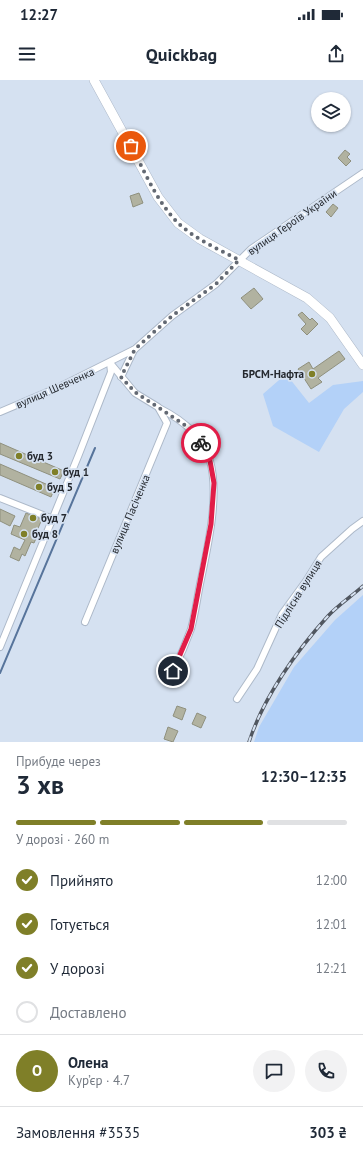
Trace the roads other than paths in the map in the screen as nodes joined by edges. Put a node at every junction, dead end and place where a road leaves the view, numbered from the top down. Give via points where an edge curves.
1 (94, 80) edge
2 (363, 173) edge
3 (239, 260) junction
4 (135, 349) junction
5 (110, 363) junction
6 (363, 365) edge
7 (121, 377) junction
8 (158, 407) junction
9 (0, 412) edge
10 (0, 498) edge
11 (53, 519) junction
12 (363, 522) edge
13 (85, 622) dead end
14 (0, 647) edge
15 (173, 671) dead end
16 (237, 699) dead end

1 - 3 main road via 168,212 188,231
2 - 3 street, вулиця Героїв України via 251,249
3 - 4 street, вулиця Героїв України via 216,284 172,316
3 - 6 main road via 306,298 320,309
4 - 5 street, вулиця Героїв України
4 - 7 street
5 - 7 street
5 - 9 street, вулиця Шевченка
5 - 11 street via 111,372
7 - 8 street via 135,392
8 - 13 street, вулиця Пасіченка via 167,423 166,428
8 - 15 street via 179,420 195,435 210,461 214,483 211,524 191,629
10 - 11 street
11 - 14 street
12 - 16 street, Підлісна вулиця via 321,557 282,614 257,669

